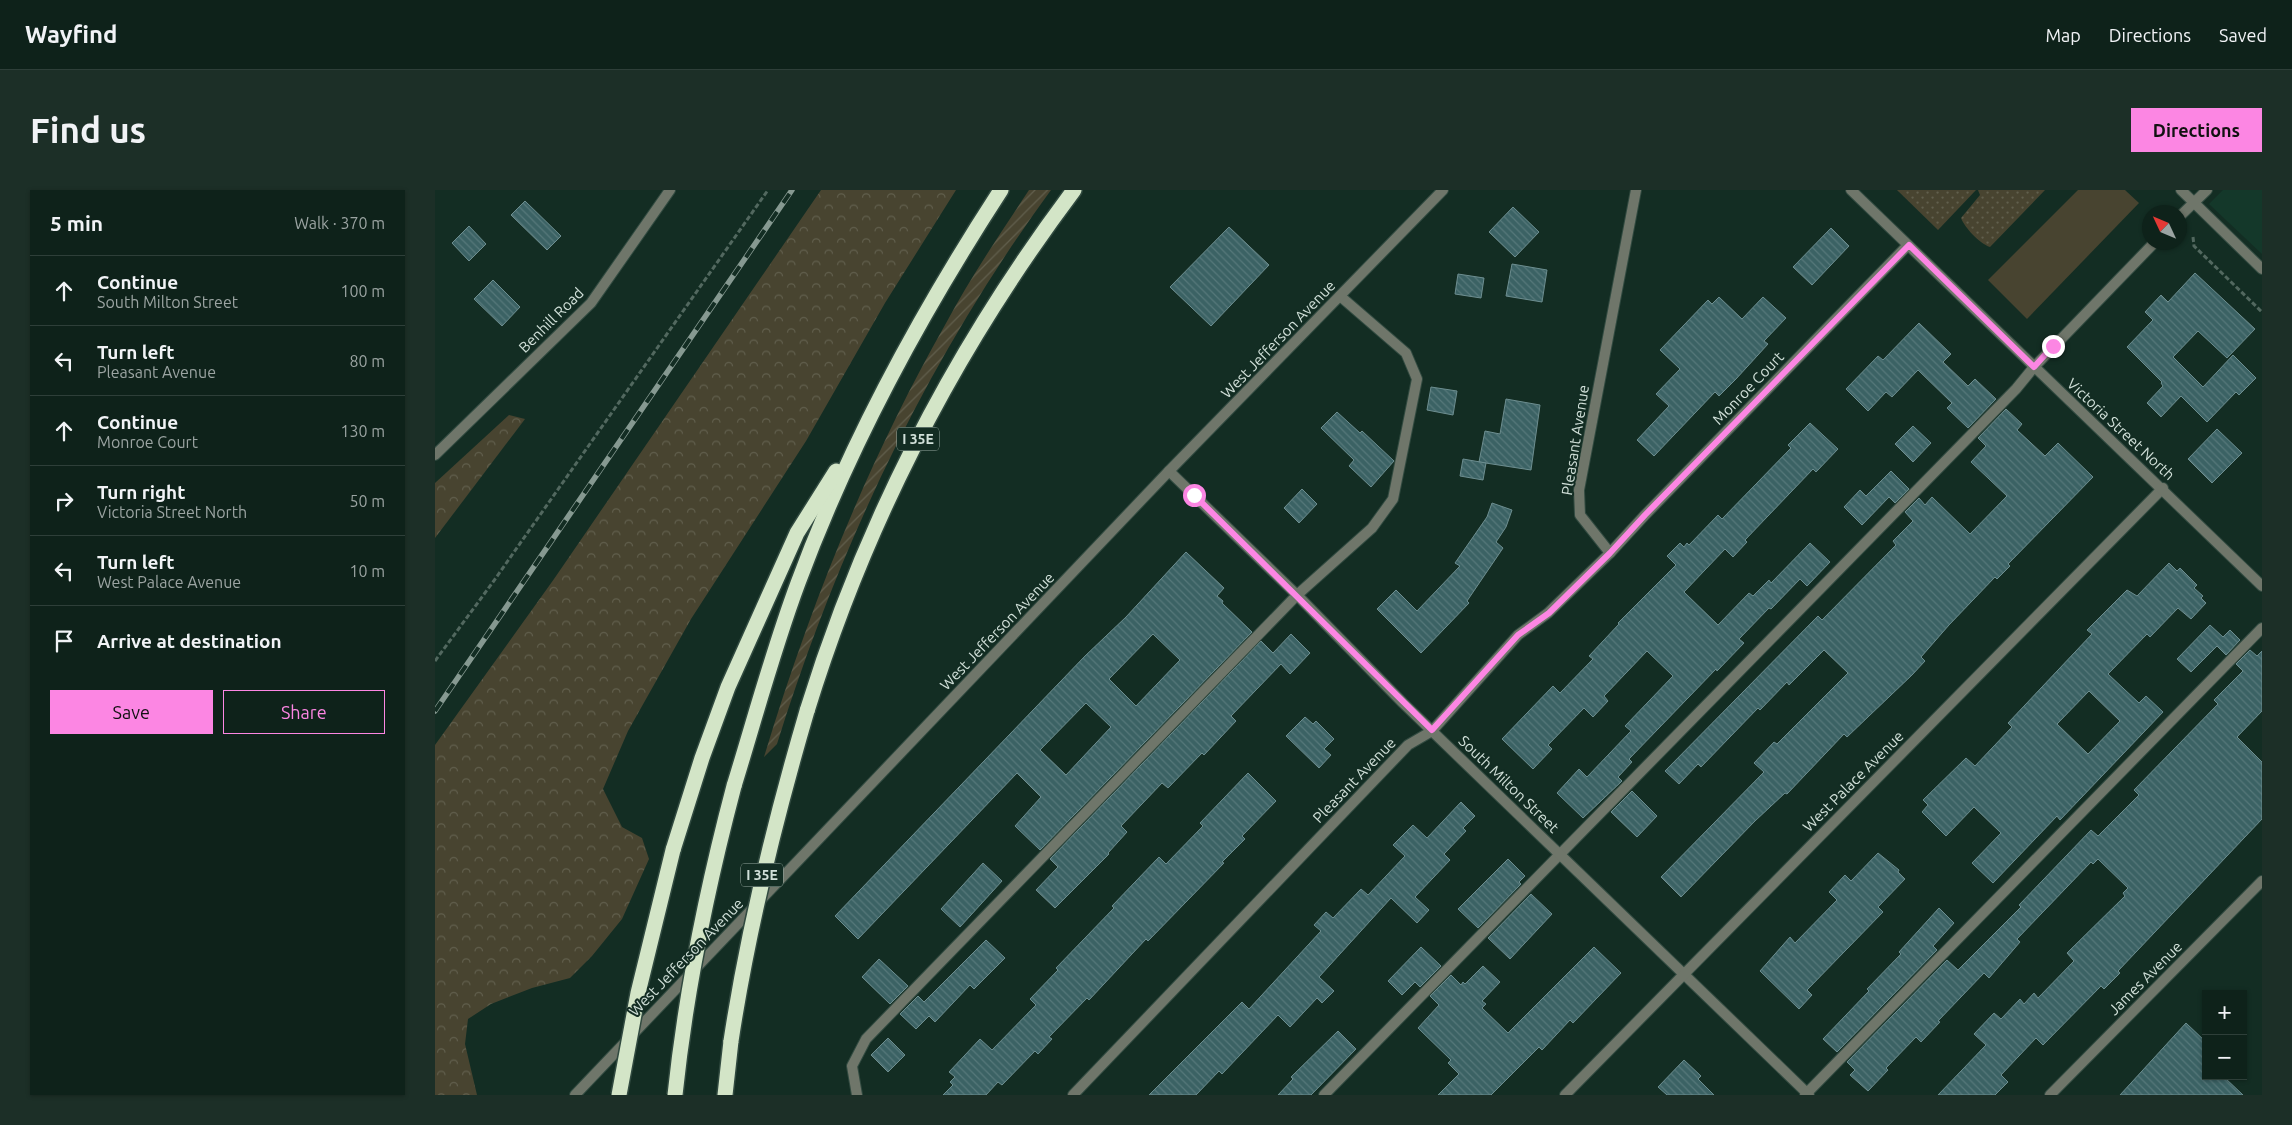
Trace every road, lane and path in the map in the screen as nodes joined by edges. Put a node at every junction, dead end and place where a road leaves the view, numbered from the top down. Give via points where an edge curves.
1 (670, 190) edge
2 (768, 190) edge
3 (1001, 190) edge
4 (1074, 190) edge
5 (1443, 190) edge
6 (1636, 190) edge
7 (1851, 190) edge
8 (2181, 190) edge
9 (2207, 190) edge
10 (2193, 203) junction
11 (2187, 209) edge
12 (2193, 237) dead end
13 (1909, 245) junction
14 (2147, 250) edge
15 (2262, 269) edge
16 (1340, 296) junction
17 (2262, 312) edge
18 (2034, 367) junction
19 (875, 411) junction
20 (435, 455) edge
21 (1169, 471) junction
22 (2163, 488) junction
23 (1610, 553) junction
24 (2262, 586) edge
25 (1297, 595) junction
26 (2262, 628) edge
27 (435, 661) edge
28 (1432, 730) junction
29 (1559, 854) junction
30 (2262, 882) edge
31 (1684, 974) junction
32 (731, 1041) junction
33 (1807, 1094) edge
34 (575, 1095) edge
35 (619, 1095) edge
36 (675, 1095) edge
37 (725, 1095) edge
38 (734, 1095) edge
39 (857, 1095) edge
40 (1073, 1095) edge
41 (1324, 1095) edge
42 (1565, 1095) edge
43 (2050, 1095) edge

1 - 20 street, Benhill Road via 591,303
2 - 27 path
3 - 19 highway via 924,316
4 - 32 highway, I 35E, bridge via 974,338 921,433 866,548 807,711 763,873
5 - 16 street, West Jefferson Avenue
6 - 23 street, Pleasant Avenue via 1579,490 1580,515
7 - 13 street, Victoria Street North
8 - 10 street
9 - 10 street
10 - 11 street
10 - 15 street
12 - 17 path via 2194,246
13 - 18 street, Victoria Street North
13 - 23 street, Monroe Court
14 - 18 street
16 - 21 street, West Jefferson Avenue
16 - 25 street via 1406,353 1417,379 1393,499 1372,528
18 - 22 street, Victoria Street North
18 - 29 street
19 - 35 highway, bridge via 793,542 728,687 673,850 640,984
19 - 36 highway, bridge via 843,475 798,583 765,677 698,933
21 - 25 street, South Milton Street
21 - 34 street, West Jefferson Avenue
22 - 24 street, Victoria Street North
22 - 31 street, West Palace Avenue
23 - 28 street, Pleasant Avenue via 1549,613 1518,635
25 - 28 street, South Milton Street
25 - 39 street via 866,1039 852,1066
26 - 33 street
28 - 29 street, South Milton Street
28 - 40 street, Pleasant Avenue via 1409,745
29 - 31 street, South Milton Street
29 - 41 street
30 - 43 street, James Avenue
31 - 33 street, South Milton Street
31 - 42 street, West Palace Avenue
32 - 37 highway, I 35E
32 - 38 highway

